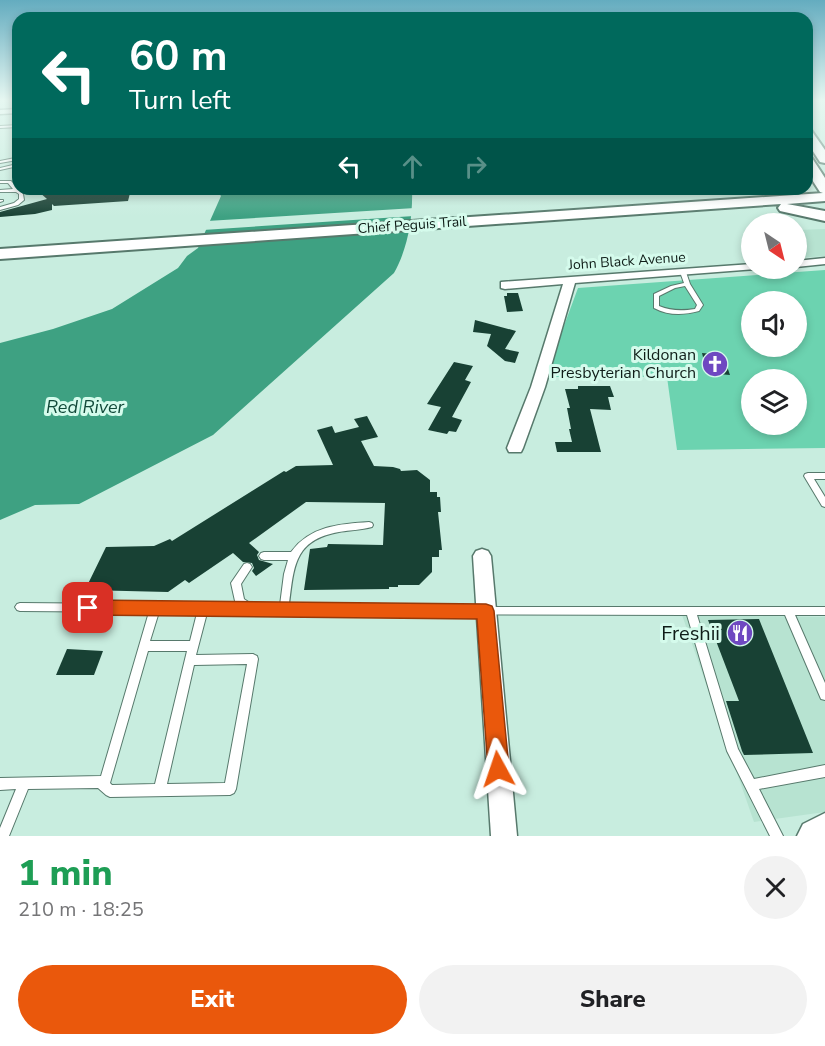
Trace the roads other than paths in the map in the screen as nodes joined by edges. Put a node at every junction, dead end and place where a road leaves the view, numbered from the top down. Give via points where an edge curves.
1 (813, 142) edge
2 (825, 159) edge
3 (813, 170) edge
4 (825, 188) edge
5 (20, 195) edge
6 (745, 195) edge
7 (752, 195) edge
8 (741, 197) junction
9 (825, 197) edge
10 (0, 209) edge
11 (506, 213) junction
12 (825, 216) edge
13 (0, 241) edge
14 (0, 254) edge
15 (825, 261) edge
16 (807, 263) edge
17 (741, 268) edge
18 (683, 272) junction
19 (570, 280) junction
20 (687, 284) junction
21 (506, 285) dead end
22 (515, 448) dead end
23 (825, 476) edge
24 (825, 504) edge
25 (369, 525) dead end
26 (264, 556) dead end
27 (293, 556) junction
28 (482, 556) dead end
29 (247, 567) dead end
30 (20, 607) dead end
31 (155, 608) junction
32 (203, 609) junction
33 (252, 609) junction
34 (284, 610) junction
35 (486, 611) junction
36 (691, 611) junction
37 (788, 611) junction
38 (825, 611) edge
39 (144, 646) junction
40 (193, 646) junction
41 (189, 660) junction
42 (824, 689) edge
43 (825, 771) edge
44 (24, 783) junction
45 (0, 784) edge
46 (104, 785) junction
47 (751, 785) junction
48 (159, 791) junction
49 (825, 830) edge
50 (3, 836) edge
51 (504, 836) edge
52 (777, 836) edge
53 (815, 836) edge

1 - 2 main road
3 - 4 main road
5 - 10 lane via 22,199 16,204
6 - 8 main road
7 - 8 main road, Chief Peguis Trail
8 - 9 main road, Chief Peguis Trail
8 - 11 main road, Chief Peguis Trail
8 - 12 main road
11 - 13 main road, Chief Peguis Trail
11 - 14 main road, Chief Peguis Trail
15 - 16 street
17 - 18 street, John Black Avenue
18 - 19 street, John Black Avenue
18 - 20 lane
19 - 21 street, John Black Avenue
19 - 22 street
20 - 20 lane via 656,295 656,307 686,313 697,310 700,305
23 - 24 lane via 808,476
25 - 27 lane via 325,532
26 - 27 lane
27 - 34 lane
28 - 35 street
29 - 33 lane via 236,583 240,601
30 - 31 lane
31 - 32 lane
31 - 39 lane
32 - 33 lane
32 - 40 lane
33 - 34 lane
34 - 35 lane
35 - 36 lane
35 - 51 street
36 - 37 lane
36 - 47 lane via 733,751
37 - 38 lane
37 - 42 lane
39 - 40 lane
39 - 46 lane
40 - 41 lane
41 - 48 lane
41 - 48 lane via 253,659 230,789
43 - 47 lane
44 - 45 lane
44 - 46 lane
44 - 50 lane
46 - 48 lane via 110,791
47 - 52 lane
49 - 53 street

